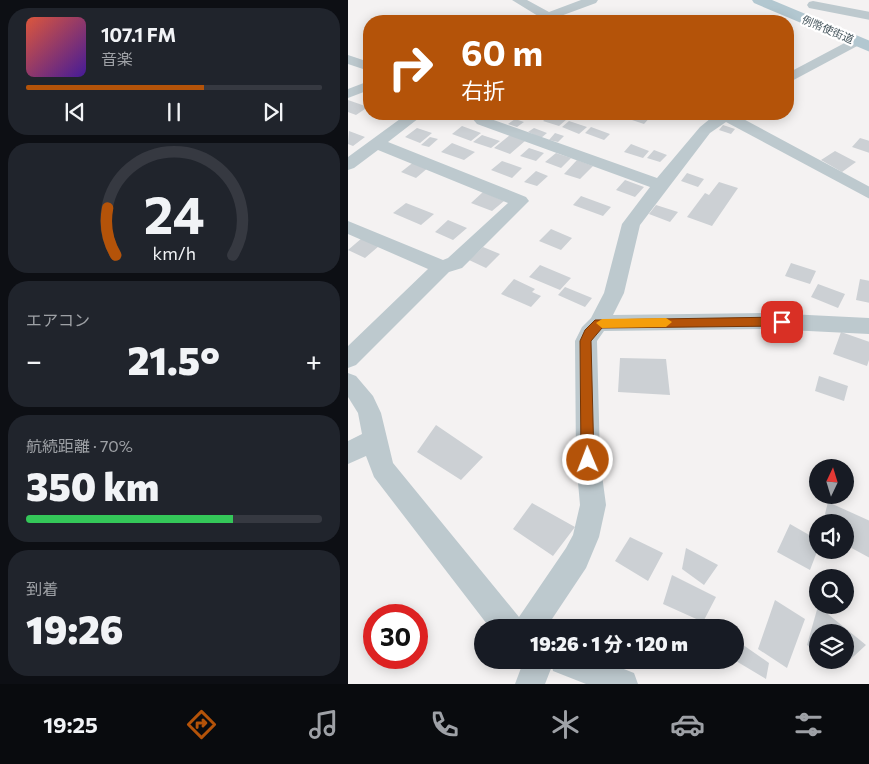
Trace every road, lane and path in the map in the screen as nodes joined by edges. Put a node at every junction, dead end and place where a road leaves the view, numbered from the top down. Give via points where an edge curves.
1 (518, 0) edge
2 (592, 0) edge
3 (759, 0) edge
4 (815, 2) edge
5 (540, 15) edge
6 (558, 15) edge
7 (795, 15) junction
8 (870, 16) edge
9 (863, 44) edge
10 (348, 59) edge
11 (363, 65) edge
12 (794, 76) edge
13 (363, 88) edge
14 (348, 94) edge
15 (363, 100) edge
16 (408, 120) edge
17 (481, 120) edge
18 (718, 120) edge
19 (736, 120) edge
20 (378, 144) junction
21 (348, 165) edge
22 (660, 185) junction
23 (870, 194) edge
24 (348, 227) edge
25 (442, 267) junction
26 (599, 323) junction
27 (870, 326) edge
28 (348, 358) edge
29 (348, 382) edge
30 (374, 440) junction
31 (348, 453) edge
32 (502, 619) edge
33 (535, 619) edge
34 (536, 669) edge
35 (586, 669) edge
36 (530, 684) edge
37 (623, 684) edge

1 - 5 street
2 - 6 street
3 - 7 main road, 例幣使街道
4 - 7 street
4 - 8 street
7 - 9 main road, 例幣使街道
9 - 12 street
10 - 11 street
13 - 14 street
14 - 15 street
16 - 20 street
17 - 22 street
18 - 22 street via 705,130
19 - 23 street
20 - 21 street
20 - 25 street via 520,201 455,262
22 - 26 street via 631,224 614,293
24 - 25 street
25 - 28 street
26 - 27 street via 746,320
26 - 33 street via 586,341 588,460 593,505 586,538
29 - 30 street via 367,404
30 - 31 street
30 - 32 street via 383,469
34 - 36 street
35 - 37 street

